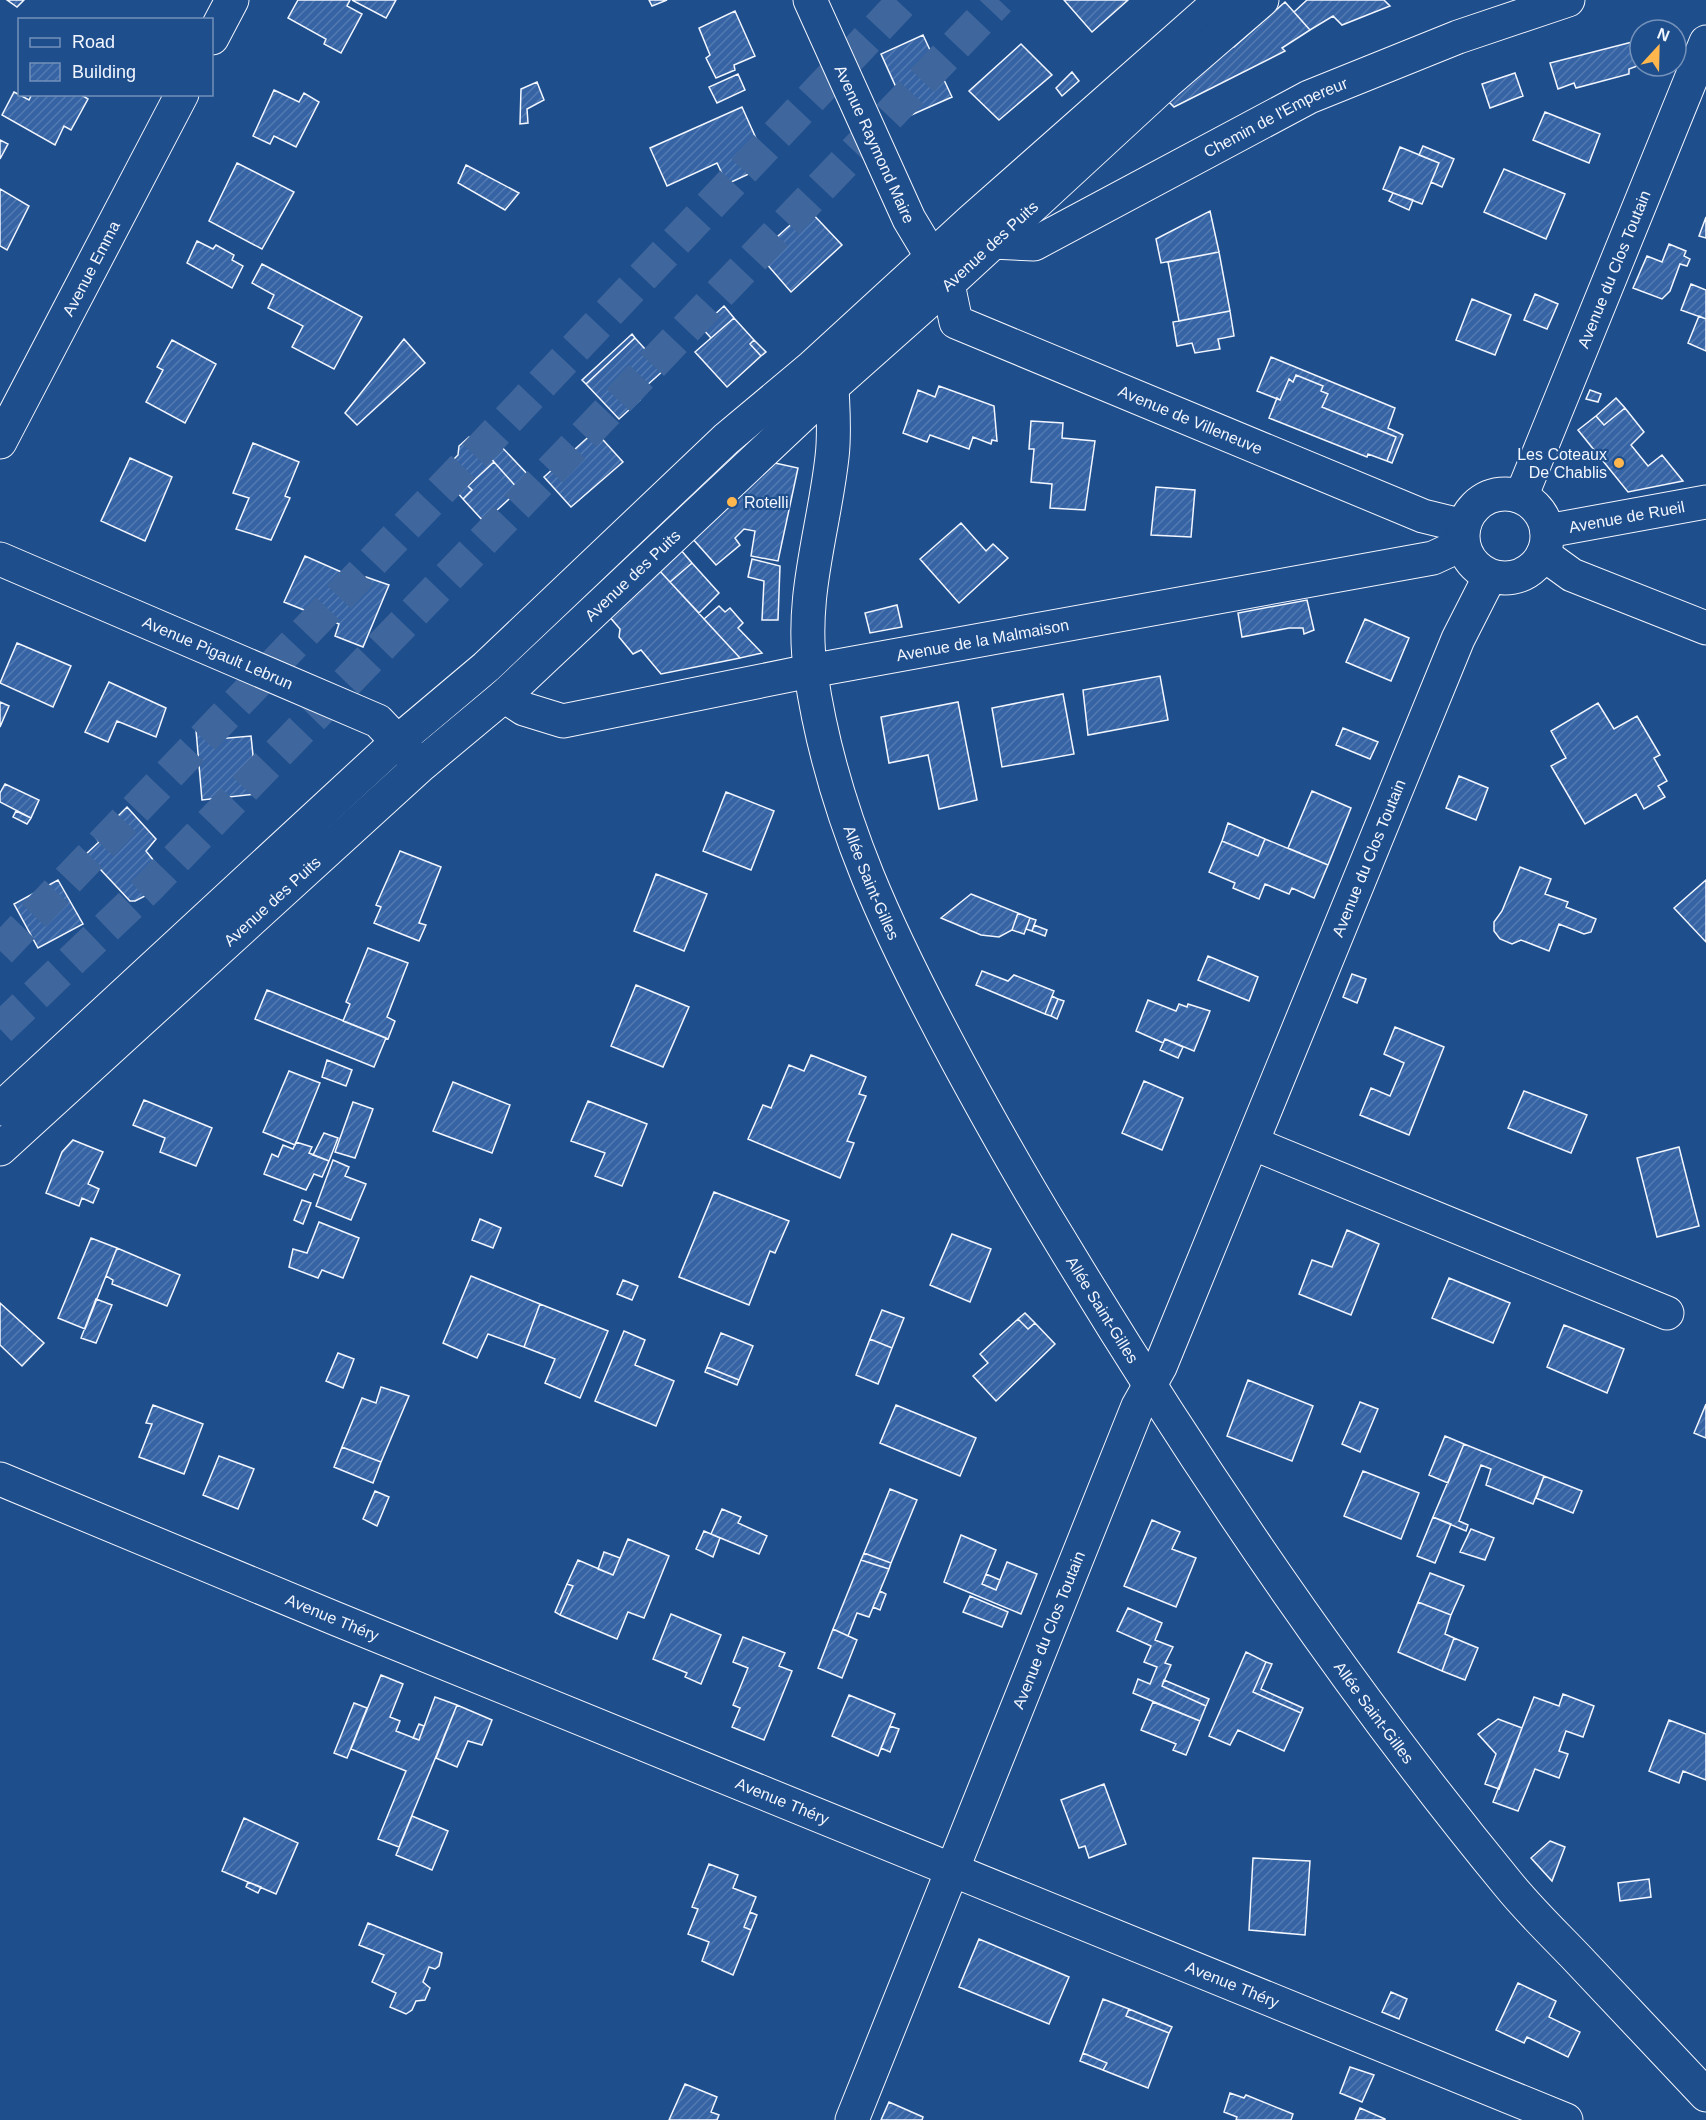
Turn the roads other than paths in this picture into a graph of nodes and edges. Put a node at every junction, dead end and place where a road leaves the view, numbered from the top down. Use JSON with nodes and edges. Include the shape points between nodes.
{"nodes":[{"id":1,"x":232,"y":0,"type":"edge"},
{"id":2,"x":810,"y":0,"type":"edge"},
{"id":3,"x":1221,"y":0,"type":"edge"},
{"id":4,"x":1262,"y":0,"type":"edge"},
{"id":5,"x":1568,"y":0,"type":"edge"},
{"id":6,"x":213,"y":36,"type":"edge"},
{"id":7,"x":1706,"y":42,"type":"edge"},
{"id":8,"x":181,"y":96,"type":"edge"},
{"id":9,"x":992,"y":242,"type":"junction"},
{"id":10,"x":940,"y":271,"type":"junction"},
{"id":11,"x":832,"y":387,"type":"junction"},
{"id":12,"x":0,"y":442,"type":"edge"},
{"id":13,"x":1521,"y":497,"type":"junction"},
{"id":14,"x":1706,"y":502,"type":"edge"},
{"id":15,"x":652,"y":510,"type":"junction"},
{"id":16,"x":677,"y":533,"type":"junction"},
{"id":17,"x":1463,"y":535,"type":"junction"},
{"id":18,"x":1545,"y":542,"type":"junction"},
{"id":19,"x":0,"y":559,"type":"edge"},
{"id":20,"x":1490,"y":576,"type":"junction"},
{"id":21,"x":1706,"y":628,"type":"edge"},
{"id":22,"x":810,"y":671,"type":"junction"},
{"id":23,"x":504,"y":696,"type":"junction"},
{"id":24,"x":397,"y":742,"type":"junction"},
{"id":25,"x":420,"y":766,"type":"junction"},
{"id":26,"x":133,"y":1007,"type":"junction"},
{"id":27,"x":0,"y":1109,"type":"edge"},
{"id":28,"x":1252,"y":1143,"type":"junction"},
{"id":29,"x":0,"y":1149,"type":"edge"},
{"id":30,"x":1667,"y":1313,"type":"dead end"},
{"id":31,"x":1149,"y":1388,"type":"junction"},
{"id":32,"x":0,"y":1479,"type":"edge"},
{"id":33,"x":952,"y":1871,"type":"junction"},
{"id":34,"x":1706,"y":2096,"type":"edge"},
{"id":35,"x":852,"y":2120,"type":"edge"},
{"id":36,"x":1566,"y":2120,"type":"edge"}],
"edges":[{"from":1,"to":6,"type":"street"},
{"from":2,"to":10,"type":"street","name":"Avenue Raymond Maire","via":[[909,219]]},
{"from":3,"to":10,"type":"street","name":"Avenue des Puits"},
{"from":4,"to":9,"type":"street","name":"Avenue des Puits"},
{"from":5,"to":9,"type":"street","name":"Chemin de l'Empereur","via":[[1458,37],[1309,97],[1034,244]]},
{"from":7,"to":13,"type":"street","name":"Avenue du Clos Toutain"},
{"from":8,"to":12,"type":"street","name":"Avenue Emma"},
{"from":9,"to":10,"type":"street","name":"Avenue des Puits"},
{"from":10,"to":11,"type":"street","name":"Avenue des Puits"},
{"from":10,"to":15,"type":"street","name":"Avenue des Puits","via":[[812,367],[726,439]]},
{"from":10,"to":17,"type":"street","name":"Avenue de Villeneuve","via":[[956,322]]},
{"from":11,"to":16,"type":"street","name":"Avenue des Puits"},
{"from":11,"to":22,"type":"street","name":"Allée Saint-Gilles","via":[[832,462],[815,545],[807,622]]},
{"from":13,"to":17,"type":"street","via":[[1498,494],[1484,499],[1471,511]]},
{"from":13,"to":18,"type":"street","via":[[1542,516]]},
{"from":14,"to":18,"type":"street","name":"Avenue de Rueil"},
{"from":15,"to":16,"type":"street"},
{"from":15,"to":24,"type":"street","name":"Avenue des Puits","via":[[486,667]]},
{"from":16,"to":23,"type":"street","name":"Avenue des Puits"},
{"from":17,"to":20,"type":"street","via":[[1474,565]]},
{"from":17,"to":22,"type":"street","name":"Avenue de la Malmaison","via":[[1433,558]]},
{"from":18,"to":20,"type":"street","via":[[1533,567],[1521,575]]},
{"from":18,"to":21,"type":"street","via":[[1572,575]]},
{"from":19,"to":24,"type":"street","name":"Avenue Pigault Lebrun","via":[[378,721]]},
{"from":20,"to":28,"type":"street","name":"Avenue du Clos Toutain","via":[[1458,639]]},
{"from":22,"to":23,"type":"street","name":"Avenue de la Malmaison","via":[[563,721],[524,709]]},
{"from":22,"to":31,"type":"street","name":"Allée Saint-Gilles","via":[[824,744],[867,882],[929,1008],[1016,1168]]},
{"from":23,"to":25,"type":"street","name":"Avenue des Puits"},
{"from":24,"to":25,"type":"street","name":"Avenue Pigault Lebrun"},
{"from":24,"to":26,"type":"street","name":"Avenue des Puits"},
{"from":25,"to":26,"type":"street","name":"Avenue des Puits"},
{"from":26,"to":27,"type":"street","name":"Avenue des Puits"},
{"from":26,"to":29,"type":"street","name":"Avenue des Puits"},
{"from":28,"to":30,"type":"street"},
{"from":28,"to":31,"type":"street","name":"Avenue du Clos Toutain"},
{"from":31,"to":33,"type":"street","name":"Avenue du Clos Toutain"},
{"from":31,"to":34,"type":"street","name":"Allée Saint-Gilles","via":[[1318,1637],[1504,1879]]},
{"from":32,"to":33,"type":"street","name":"Avenue Théry"},
{"from":33,"to":35,"type":"street","name":"Avenue du Clos Toutain"},
{"from":33,"to":36,"type":"street","name":"Avenue Théry"}]}
